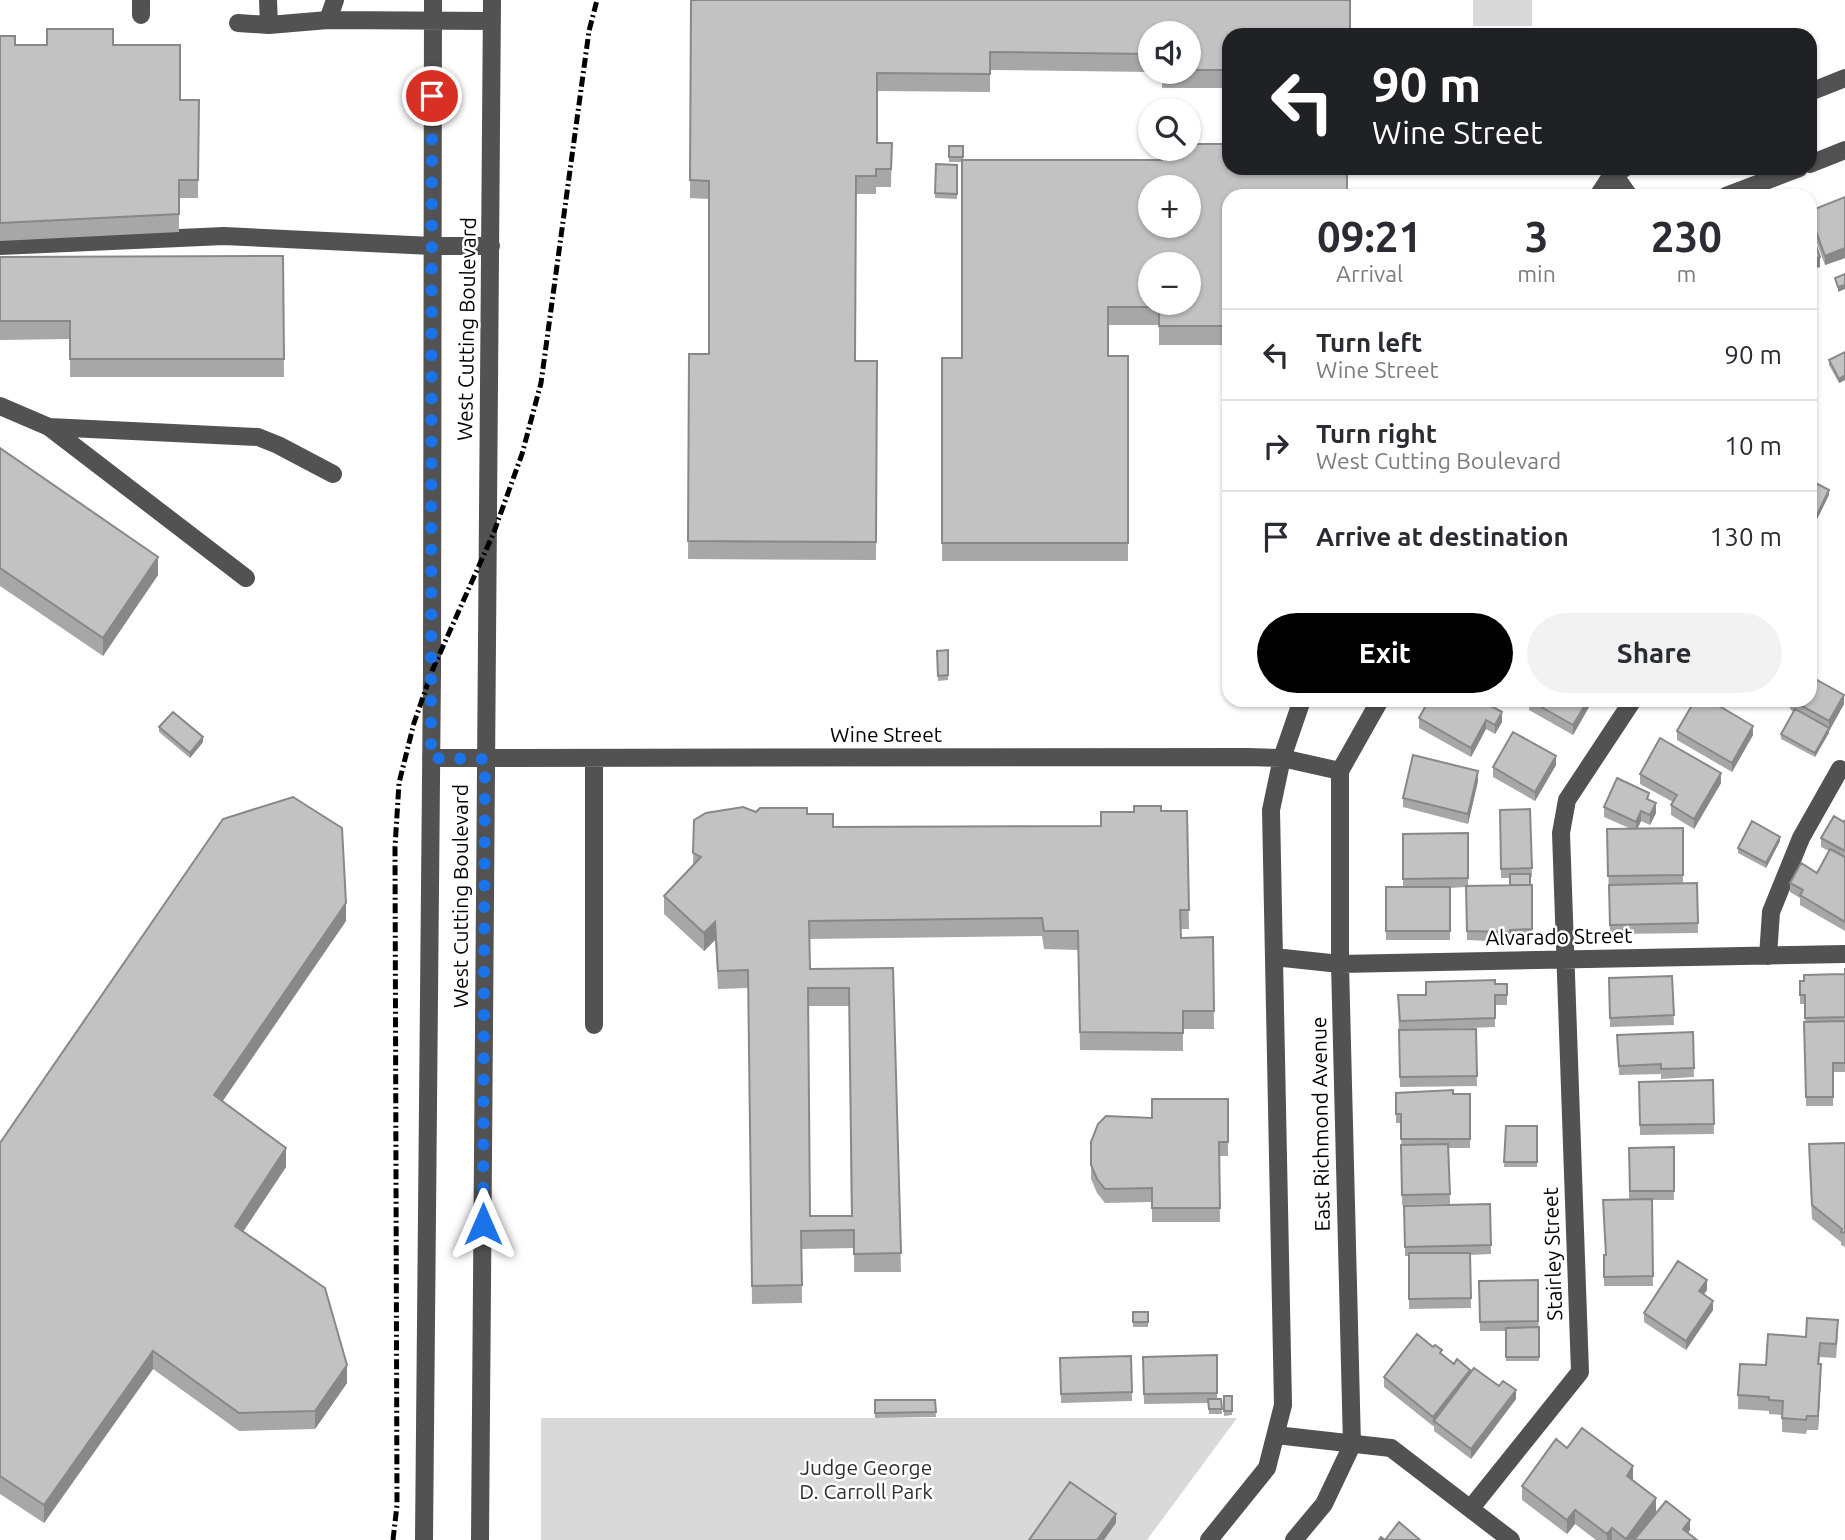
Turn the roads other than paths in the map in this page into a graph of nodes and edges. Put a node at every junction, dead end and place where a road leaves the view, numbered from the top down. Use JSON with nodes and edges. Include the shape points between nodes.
{"nodes":[{"id":1,"x":268,"y":0,"type":"edge"},
{"id":2,"x":335,"y":0,"type":"edge"},
{"id":3,"x":433,"y":0,"type":"edge"},
{"id":4,"x":492,"y":0,"type":"edge"},
{"id":5,"x":328,"y":20,"type":"junction"},
{"id":6,"x":433,"y":21,"type":"junction"},
{"id":7,"x":492,"y":21,"type":"junction"},
{"id":8,"x":237,"y":23,"type":"dead end"},
{"id":9,"x":269,"y":25,"type":"junction"},
{"id":10,"x":1845,"y":78,"type":"edge"},
{"id":11,"x":1817,"y":89,"type":"edge"},
{"id":12,"x":1845,"y":150,"type":"edge"},
{"id":13,"x":1817,"y":161,"type":"edge"},
{"id":14,"x":1616,"y":175,"type":"edge"},
{"id":15,"x":1781,"y":175,"type":"edge"},
{"id":16,"x":1604,"y":189,"type":"edge"},
{"id":17,"x":1745,"y":189,"type":"edge"},
{"id":18,"x":0,"y":246,"type":"edge"},
{"id":19,"x":432,"y":246,"type":"junction"},
{"id":20,"x":491,"y":246,"type":"junction"},
{"id":21,"x":0,"y":406,"type":"edge"},
{"id":22,"x":49,"y":427,"type":"junction"},
{"id":23,"x":333,"y":474,"type":"dead end"},
{"id":24,"x":246,"y":578,"type":"dead end"},
{"id":25,"x":1300,"y":707,"type":"edge"},
{"id":26,"x":1376,"y":707,"type":"edge"},
{"id":27,"x":1628,"y":707,"type":"edge"},
{"id":28,"x":431,"y":758,"type":"junction"},
{"id":29,"x":593,"y":758,"type":"junction"},
{"id":30,"x":1282,"y":758,"type":"junction"},
{"id":31,"x":485,"y":759,"type":"junction"},
{"id":32,"x":1840,"y":769,"type":"dead end"},
{"id":33,"x":1340,"y":771,"type":"junction"},
{"id":34,"x":1845,"y":954,"type":"edge"},
{"id":35,"x":1768,"y":956,"type":"junction"},
{"id":36,"x":1274,"y":957,"type":"junction"},
{"id":37,"x":1566,"y":960,"type":"junction"},
{"id":38,"x":1340,"y":964,"type":"junction"},
{"id":39,"x":593,"y":1025,"type":"dead end"},
{"id":40,"x":1276,"y":1436,"type":"junction"},
{"id":41,"x":1352,"y":1445,"type":"junction"},
{"id":42,"x":1471,"y":1508,"type":"junction"},
{"id":43,"x":424,"y":1540,"type":"edge"},
{"id":44,"x":480,"y":1540,"type":"edge"},
{"id":45,"x":1209,"y":1540,"type":"edge"},
{"id":46,"x":1294,"y":1540,"type":"edge"},
{"id":47,"x":1511,"y":1540,"type":"edge"}],
"edges":[{"from":1,"to":9,"type":"street"},
{"from":2,"to":5,"type":"street"},
{"from":3,"to":6,"type":"street","name":"West Cutting Boulevard"},
{"from":4,"to":7,"type":"street","name":"West Cutting Boulevard"},
{"from":5,"to":6,"type":"street"},
{"from":5,"to":9,"type":"street"},
{"from":6,"to":7,"type":"street"},
{"from":6,"to":19,"type":"street","name":"West Cutting Boulevard"},
{"from":7,"to":20,"type":"street","name":"West Cutting Boulevard"},
{"from":8,"to":9,"type":"street"},
{"from":10,"to":11,"type":"street"},
{"from":12,"to":13,"type":"street"},
{"from":14,"to":16,"type":"street"},
{"from":15,"to":17,"type":"street"},
{"from":18,"to":19,"type":"street","via":[[224,236]]},
{"from":19,"to":20,"type":"street"},
{"from":19,"to":28,"type":"street","name":"West Cutting Boulevard"},
{"from":20,"to":31,"type":"street","name":"West Cutting Boulevard"},
{"from":21,"to":22,"type":"street"},
{"from":22,"to":23,"type":"street","via":[[258,438]]},
{"from":22,"to":24,"type":"street"},
{"from":25,"to":30,"type":"street","name":"East Richmond Avenue"},
{"from":26,"to":33,"type":"street","name":"East Richmond Avenue"},
{"from":27,"to":37,"type":"street","name":"Stairley Street","via":[[1567,800],[1561,833]]},
{"from":28,"to":31,"type":"street","name":"Wine Street"},
{"from":28,"to":43,"type":"street","name":"West Cutting Boulevard"},
{"from":29,"to":30,"type":"street","name":"Wine Street"},
{"from":29,"to":31,"type":"street","name":"Wine Street"},
{"from":29,"to":39,"type":"street"},
{"from":30,"to":33,"type":"street","name":"Wine Street"},
{"from":30,"to":36,"type":"street","name":"East Richmond Avenue","via":[[1271,810]]},
{"from":31,"to":44,"type":"street","name":"West Cutting Boulevard"},
{"from":32,"to":35,"type":"street","via":[[1801,838],[1771,912]]},
{"from":33,"to":38,"type":"street","name":"East Richmond Avenue"},
{"from":34,"to":35,"type":"street","name":"Alvarado Street"},
{"from":35,"to":37,"type":"street","name":"Alvarado Street"},
{"from":36,"to":38,"type":"street","name":"Alvarado Street"},
{"from":36,"to":40,"type":"street","name":"East Richmond Avenue","via":[[1283,1405]]},
{"from":37,"to":38,"type":"street","name":"Alvarado Street"},
{"from":37,"to":42,"type":"street","name":"Stairley Street","via":[[1580,1372]]},
{"from":38,"to":41,"type":"street","name":"East Richmond Avenue"},
{"from":40,"to":41,"type":"street"},
{"from":40,"to":45,"type":"street","name":"East Richmond Avenue","via":[[1267,1468]]},
{"from":41,"to":42,"type":"street","via":[[1391,1448]]},
{"from":41,"to":46,"type":"street","name":"East Richmond Avenue","via":[[1324,1504]]},
{"from":42,"to":47,"type":"street"}]}
